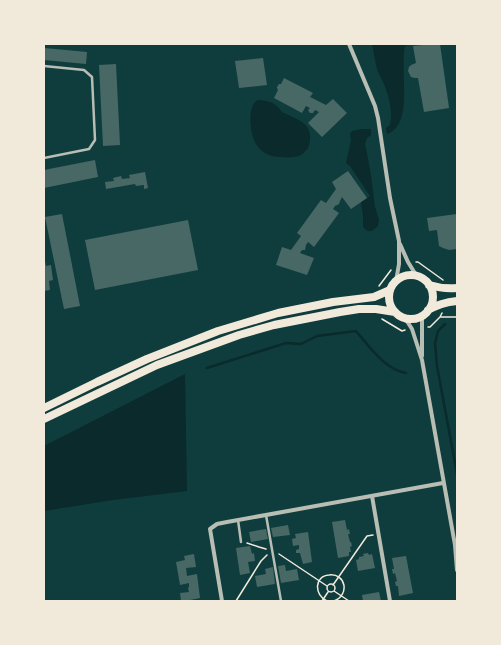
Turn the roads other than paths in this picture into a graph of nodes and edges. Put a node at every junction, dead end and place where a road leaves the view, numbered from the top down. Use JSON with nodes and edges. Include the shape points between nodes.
{"nodes":[{"id":1,"x":349,"y":44,"type":"edge"},
{"id":2,"x":44,"y":66,"type":"edge"},
{"id":3,"x":44,"y":158,"type":"edge"},
{"id":4,"x":399,"y":241,"type":"junction"},
{"id":5,"x":416,"y":275,"type":"junction"},
{"id":6,"x":396,"y":281,"type":"junction"},
{"id":7,"x":429,"y":285,"type":"junction"},
{"id":8,"x":457,"y":288,"type":"edge"},
{"id":9,"x":390,"y":290,"type":"junction"},
{"id":10,"x":457,"y":301,"type":"edge"},
{"id":11,"x":395,"y":312,"type":"junction"},
{"id":12,"x":425,"y":313,"type":"junction"},
{"id":13,"x":404,"y":318,"type":"junction"},
{"id":14,"x":422,"y":360,"type":"junction"},
{"id":15,"x":44,"y":408,"type":"edge"},
{"id":16,"x":44,"y":419,"type":"edge"},
{"id":17,"x":443,"y":483,"type":"junction"},
{"id":18,"x":372,"y":496,"type":"junction"},
{"id":19,"x":266,"y":515,"type":"junction"},
{"id":20,"x":238,"y":520,"type":"junction"},
{"id":21,"x":242,"y":542,"type":"road end"},
{"id":22,"x":457,"y":570,"type":"edge"},
{"id":23,"x":222,"y":601,"type":"edge"},
{"id":24,"x":281,"y":601,"type":"edge"},
{"id":25,"x":390,"y":601,"type":"edge"}],
"edges":[{"from":1,"to":4,"type":"street","via":[[375,106]]},
{"from":2,"to":3,"type":"lane","via":[[84,70],[92,77],[95,140],[88,149]]},
{"from":4,"to":5,"type":"street"},
{"from":4,"to":6,"type":"street"},
{"from":5,"to":6,"type":"main road","via":[[400,277]]},
{"from":5,"to":7,"type":"main road"},
{"from":6,"to":9,"type":"main road"},
{"from":7,"to":8,"type":"main road","via":[[446,289]]},
{"from":7,"to":12,"type":"main road","via":[[432,298]]},
{"from":9,"to":11,"type":"main road","via":[[390,302]]},
{"from":9,"to":15,"type":"main road","via":[[374,297],[278,313],[218,331],[147,359]]},
{"from":10,"to":12,"type":"main road","via":[[438,305]]},
{"from":11,"to":13,"type":"main road"},
{"from":11,"to":16,"type":"main road","via":[[359,309],[274,325],[239,335],[157,365]]},
{"from":12,"to":13,"type":"main road","via":[[417,318]]},
{"from":12,"to":14,"type":"street","via":[[422,328]]},
{"from":13,"to":14,"type":"street","via":[[412,329]]},
{"from":14,"to":17,"type":"street"},
{"from":17,"to":18,"type":"street"},
{"from":17,"to":22,"type":"street"},
{"from":18,"to":19,"type":"street"},
{"from":18,"to":25,"type":"street"},
{"from":19,"to":20,"type":"street"},
{"from":19,"to":24,"type":"lane"},
{"from":20,"to":21,"type":"lane"},
{"from":20,"to":23,"type":"street","via":[[217,524],[210,529]]}]}
